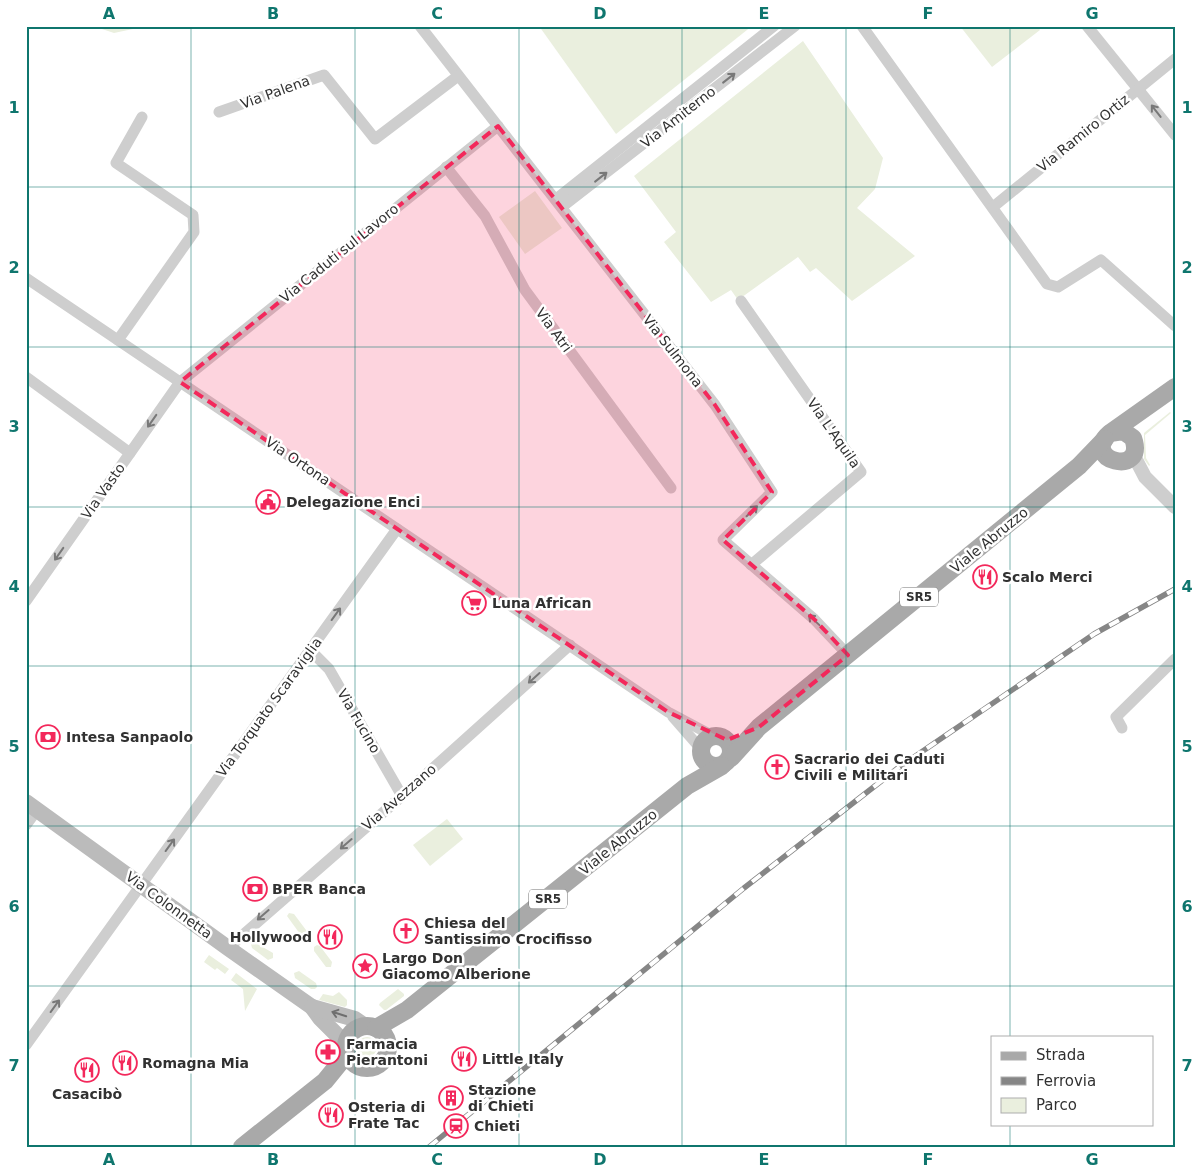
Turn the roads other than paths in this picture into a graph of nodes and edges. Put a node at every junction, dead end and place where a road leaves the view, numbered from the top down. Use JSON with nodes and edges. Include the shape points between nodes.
{"nodes":[{"id":1,"x":420,"y":26,"type":"edge"},
{"id":2,"x":774,"y":26,"type":"edge"},
{"id":3,"x":795,"y":26,"type":"edge"},
{"id":4,"x":862,"y":26,"type":"edge"},
{"id":5,"x":1087,"y":26,"type":"edge"},
{"id":6,"x":1175,"y":59,"type":"edge"},
{"id":7,"x":458,"y":76,"type":"junction"},
{"id":8,"x":1138,"y":88,"type":"junction"},
{"id":9,"x":220,"y":112,"type":"dead end"},
{"id":10,"x":142,"y":117,"type":"dead end"},
{"id":11,"x":498,"y":126,"type":"junction"},
{"id":12,"x":1175,"y":135,"type":"edge"},
{"id":13,"x":446,"y":167,"type":"junction"},
{"id":14,"x":559,"y":203,"type":"junction"},
{"id":15,"x":993,"y":207,"type":"junction"},
{"id":16,"x":26,"y":278,"type":"edge"},
{"id":17,"x":741,"y":301,"type":"dead end"},
{"id":18,"x":1175,"y":326,"type":"edge"},
{"id":19,"x":118,"y":340,"type":"junction"},
{"id":20,"x":26,"y":377,"type":"edge"},
{"id":21,"x":180,"y":382,"type":"junction"},
{"id":22,"x":1175,"y":387,"type":"edge"},
{"id":23,"x":1149,"y":407,"type":"junction"},
{"id":24,"x":1107,"y":436,"type":"junction"},
{"id":25,"x":130,"y":453,"type":"junction"},
{"id":26,"x":1124,"y":453,"type":"junction"},
{"id":27,"x":1079,"y":466,"type":"junction"},
{"id":28,"x":671,"y":488,"type":"dead end"},
{"id":29,"x":1175,"y":507,"type":"edge"},
{"id":30,"x":397,"y":528,"type":"junction"},
{"id":31,"x":751,"y":565,"type":"junction"},
{"id":32,"x":26,"y":601,"type":"edge"},
{"id":33,"x":570,"y":645,"type":"junction"},
{"id":34,"x":310,"y":650,"type":"junction"},
{"id":35,"x":848,"y":655,"type":"junction"},
{"id":36,"x":1175,"y":659,"type":"edge"},
{"id":37,"x":668,"y":712,"type":"junction"},
{"id":38,"x":759,"y":727,"type":"junction"},
{"id":39,"x":1122,"y":728,"type":"dead end"},
{"id":40,"x":720,"y":738,"type":"junction"},
{"id":41,"x":702,"y":754,"type":"junction"},
{"id":42,"x":726,"y":762,"type":"junction"},
{"id":43,"x":687,"y":786,"type":"junction"},
{"id":44,"x":402,"y":796,"type":"junction"},
{"id":45,"x":32,"y":806,"type":"edge"},
{"id":46,"x":26,"y":825,"type":"edge"},
{"id":47,"x":141,"y":885,"type":"junction"},
{"id":48,"x":228,"y":948,"type":"junction"},
{"id":49,"x":312,"y":1007,"type":"junction"},
{"id":50,"x":408,"y":1010,"type":"junction"},
{"id":51,"x":370,"y":1027,"type":"junction"},
{"id":52,"x":28,"y":1040,"type":"edge"},
{"id":53,"x":388,"y":1044,"type":"junction"},
{"id":54,"x":353,"y":1058,"type":"junction"},
{"id":55,"x":242,"y":1147,"type":"edge"}],
"edges":[{"from":1,"to":7,"type":"street","name":"Via Sulmona"},
{"from":2,"to":14,"type":"street","name":"Via Amiterno"},
{"from":14,"to":3,"type":"street","name":"Via Amiterno","one_way":true},
{"from":4,"to":15,"type":"street"},
{"from":5,"to":8,"type":"street"},
{"from":6,"to":8,"type":"street","name":"Via Ramiro Ortiz"},
{"from":7,"to":9,"type":"street","name":"Via Palena","via":[[375,139],[324,74]]},
{"from":7,"to":11,"type":"street","name":"Via Sulmona"},
{"from":12,"to":8,"type":"street","one_way":true},
{"from":8,"to":15,"type":"street","name":"Via Ramiro Ortiz"},
{"from":10,"to":19,"type":"street","via":[[116,163],[194,215],[194,232]]},
{"from":11,"to":13,"type":"street","name":"Via Caduti sul Lavoro"},
{"from":11,"to":14,"type":"street","name":"Via Sulmona"},
{"from":13,"to":21,"type":"street","name":"Via Caduti sul Lavoro"},
{"from":13,"to":28,"type":"street","name":"Via Atri","via":[[485,216],[525,290]]},
{"from":31,"to":14,"type":"street","name":"Via Sulmona","one_way":true,"via":[[723,540],[772,492],[715,405]]},
{"from":15,"to":18,"type":"street","via":[[1046,284],[1058,287],[1101,260]]},
{"from":16,"to":19,"type":"street","name":"Via Ortona"},
{"from":17,"to":31,"type":"street","name":"Via L'Aquila","via":[[862,472]]},
{"from":19,"to":21,"type":"street","name":"Via Ortona"},
{"from":20,"to":25,"type":"street"},
{"from":21,"to":25,"type":"street","name":"Via Vasto","one_way":true},
{"from":21,"to":30,"type":"street","name":"Via Ortona"},
{"from":22,"to":23,"type":"main road","name":"Viale Abruzzo","number":"SR5"},
{"from":23,"to":24,"type":"main road","name":"Viale Abruzzo","number":"SR5"},
{"from":23,"to":26,"type":"main road","name":"Viale Abruzzo","number":"SR5"},
{"from":24,"to":26,"type":"main road","via":[[1103,448]]},
{"from":24,"to":26,"type":"main road","via":[[1123,431]]},
{"from":24,"to":27,"type":"main road","name":"Viale Abruzzo","number":"SR5"},
{"from":25,"to":32,"type":"street","name":"Via Vasto","one_way":true},
{"from":26,"to":27,"type":"main road","name":"Viale Abruzzo","number":"SR5"},
{"from":26,"to":29,"type":"street"},
{"from":27,"to":35,"type":"main road","name":"Viale Abruzzo","number":"SR5"},
{"from":30,"to":33,"type":"street","name":"Via Ortona"},
{"from":34,"to":30,"type":"street","name":"Via Torquato Scaraviglia","one_way":true},
{"from":35,"to":31,"type":"street","name":"Via Sulmona","one_way":true,"via":[[814,619]]},
{"from":33,"to":37,"type":"street","name":"Via Ortona"},
{"from":33,"to":44,"type":"street","name":"Via Avezzano","one_way":true},
{"from":34,"to":44,"type":"street","name":"Via Fucino","via":[[330,669]]},
{"from":47,"to":34,"type":"street","name":"Via Torquato Scaraviglia","one_way":true},
{"from":35,"to":38,"type":"main road","name":"Viale Abruzzo","number":"SR5"},
{"from":36,"to":39,"type":"street","via":[[1116,717]]},
{"from":37,"to":40,"type":"street","name":"Via Ortona"},
{"from":37,"to":41,"type":"street","name":"Via Ortona"},
{"from":38,"to":40,"type":"main road","name":"Viale Abruzzo","number":"SR5"},
{"from":38,"to":42,"type":"main road","name":"Viale Abruzzo","number":"SR5"},
{"from":40,"to":41,"type":"main road","number":"SR5","via":[[705,740]]},
{"from":40,"to":42,"type":"main road","via":[[732,749]]},
{"from":41,"to":42,"type":"main road","via":[[710,765]]},
{"from":41,"to":43,"type":"main road","name":"Viale Abruzzo","number":"SR5"},
{"from":42,"to":43,"type":"main road","name":"Viale Abruzzo","number":"SR5"},
{"from":43,"to":50,"type":"main road","name":"Viale Abruzzo","number":"SR5"},
{"from":44,"to":48,"type":"street","name":"Via Avezzano","one_way":true},
{"from":45,"to":46,"type":"street"},
{"from":45,"to":47,"type":"main road","name":"Via Colonnetta"},
{"from":47,"to":48,"type":"main road","name":"Via Colonnetta"},
{"from":52,"to":47,"type":"street","name":"Via Torquato Scaraviglia","one_way":true},
{"from":48,"to":49,"type":"main road","name":"Via Colonnetta"},
{"from":51,"to":49,"type":"main road","one_way":true},
{"from":49,"to":54,"type":"main road"},
{"from":50,"to":51,"type":"main road","number":"SR5"},
{"from":50,"to":53,"type":"main road","number":"SR5"},
{"from":51,"to":53,"type":"main road","via":[[384,1034]]},
{"from":51,"to":54,"type":"main road","number":"SR5","via":[[355,1030],[348,1039]]},
{"from":53,"to":54,"type":"main road","number":"SR5","via":[[387,1055],[381,1064],[372,1068]]},
{"from":54,"to":55,"type":"main road","number":"SR5"}]}
